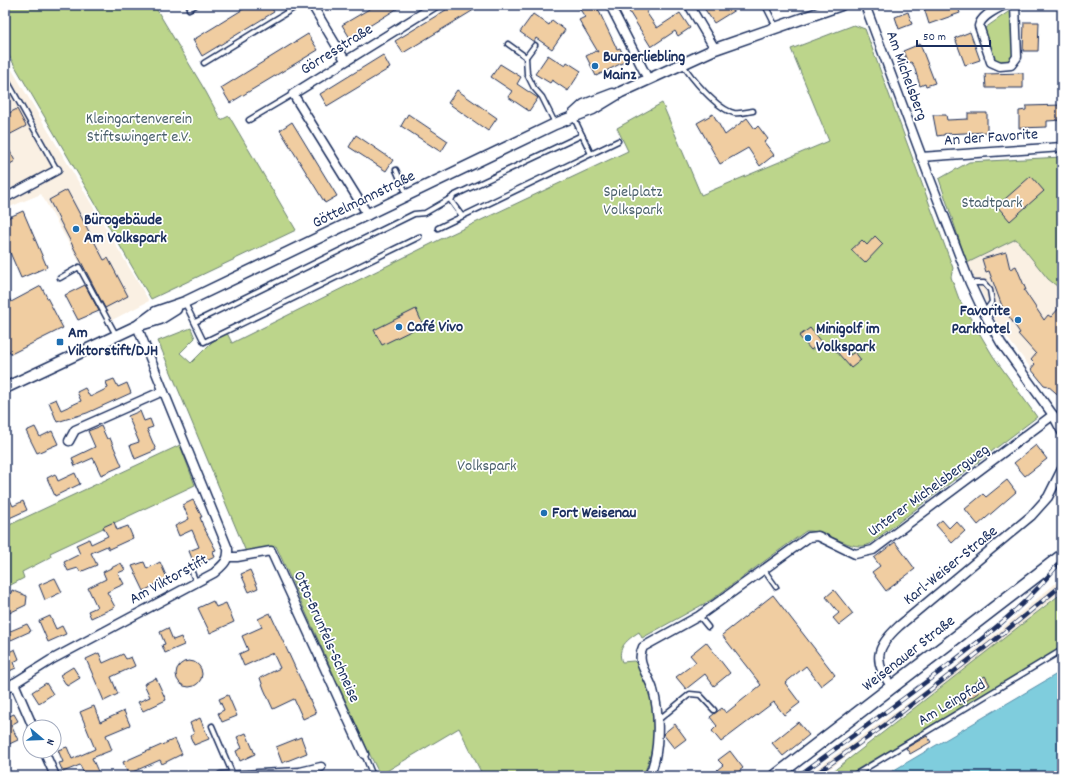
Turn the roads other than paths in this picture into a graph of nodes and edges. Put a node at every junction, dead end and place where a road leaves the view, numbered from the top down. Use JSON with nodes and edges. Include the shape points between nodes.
{"nodes":[{"id":1,"x":196,"y":5,"type":"edge"},
{"id":2,"x":299,"y":5,"type":"edge"},
{"id":3,"x":312,"y":5,"type":"edge"},
{"id":4,"x":436,"y":5,"type":"edge"},
{"id":5,"x":610,"y":5,"type":"edge"},
{"id":6,"x":689,"y":5,"type":"edge"},
{"id":7,"x":765,"y":5,"type":"edge"},
{"id":8,"x":841,"y":5,"type":"edge"},
{"id":9,"x":865,"y":5,"type":"edge"},
{"id":10,"x":1004,"y":5,"type":"edge"},
{"id":11,"x":1015,"y":5,"type":"edge"},
{"id":12,"x":189,"y":9,"type":"dead end"},
{"id":13,"x":776,"y":27,"type":"junction"},
{"id":14,"x":508,"y":44,"type":"dead end"},
{"id":15,"x":535,"y":45,"type":"dead end"},
{"id":16,"x":715,"y":49,"type":"junction"},
{"id":17,"x":526,"y":57,"type":"junction"},
{"id":18,"x":345,"y":60,"type":"junction"},
{"id":19,"x":204,"y":63,"type":"dead end"},
{"id":20,"x":682,"y":63,"type":"junction"},
{"id":21,"x":5,"y":77,"type":"edge"},
{"id":22,"x":648,"y":79,"type":"junction"},
{"id":23,"x":292,"y":94,"type":"junction"},
{"id":24,"x":753,"y":111,"type":"dead end"},
{"id":25,"x":573,"y":116,"type":"junction"},
{"id":26,"x":249,"y":120,"type":"dead end"},
{"id":27,"x":555,"y":124,"type":"junction"},
{"id":28,"x":582,"y":135,"type":"junction"},
{"id":29,"x":618,"y":141,"type":"dead end"},
{"id":30,"x":1062,"y":147,"type":"edge"},
{"id":31,"x":591,"y":154,"type":"junction"},
{"id":32,"x":922,"y":157,"type":"junction"},
{"id":33,"x":57,"y":170,"type":"joint"},
{"id":34,"x":396,"y":170,"type":"dead end"},
{"id":35,"x":408,"y":195,"type":"junction"},
{"id":36,"x":5,"y":198,"type":"edge"},
{"id":37,"x":451,"y":198,"type":"junction"},
{"id":38,"x":368,"y":215,"type":"junction"},
{"id":39,"x":462,"y":216,"type":"junction"},
{"id":40,"x":438,"y":228,"type":"dead end"},
{"id":41,"x":419,"y":236,"type":"dead end"},
{"id":42,"x":60,"y":278,"type":"dead end"},
{"id":43,"x":970,"y":283,"type":"junction"},
{"id":44,"x":185,"y":302,"type":"junction"},
{"id":45,"x":984,"y":313,"type":"junction"},
{"id":46,"x":195,"y":322,"type":"junction"},
{"id":47,"x":136,"y":326,"type":"junction"},
{"id":48,"x":117,"y":335,"type":"junction"},
{"id":49,"x":6,"y":385,"type":"edge"},
{"id":50,"x":163,"y":391,"type":"junction"},
{"id":51,"x":1053,"y":415,"type":"junction"},
{"id":52,"x":1062,"y":432,"type":"edge"},
{"id":53,"x":69,"y":441,"type":"dead end"},
{"id":54,"x":1062,"y":469,"type":"edge"},
{"id":55,"x":1062,"y":556,"type":"edge"},
{"id":56,"x":228,"y":557,"type":"junction"},
{"id":57,"x":191,"y":570,"type":"dead end"},
{"id":58,"x":764,"y":570,"type":"junction"},
{"id":59,"x":196,"y":582,"type":"junction"},
{"id":60,"x":776,"y":587,"type":"dead end"},
{"id":61,"x":699,"y":616,"type":"junction"},
{"id":62,"x":708,"y":627,"type":"dead end"},
{"id":63,"x":1062,"y":650,"type":"edge"},
{"id":64,"x":14,"y":683,"type":"junction"},
{"id":65,"x":892,"y":688,"type":"junction"},
{"id":66,"x":5,"y":689,"type":"edge"},
{"id":67,"x":714,"y":710,"type":"dead end"},
{"id":68,"x":30,"y":719,"type":"edge"},
{"id":69,"x":657,"y":721,"type":"junction"},
{"id":70,"x":212,"y":726,"type":"dead end"},
{"id":71,"x":364,"y":754,"type":"joint"},
{"id":72,"x":48,"y":759,"type":"edge"},
{"id":73,"x":321,"y":767,"type":"dead end"},
{"id":74,"x":237,"y":775,"type":"edge"},
{"id":75,"x":55,"y":776,"type":"edge"},
{"id":76,"x":221,"y":776,"type":"edge"},
{"id":77,"x":373,"y":776,"type":"edge"},
{"id":78,"x":649,"y":776,"type":"edge"},
{"id":79,"x":776,"y":776,"type":"edge"},
{"id":80,"x":853,"y":776,"type":"edge"}],
"edges":[{"from":1,"to":12,"type":"lane"},
{"from":2,"to":19,"type":"lane"},
{"from":3,"to":18,"type":"street"},
{"from":4,"to":18,"type":"street","name":"Görresstraße"},
{"from":5,"to":22,"type":"street"},
{"from":6,"to":16,"type":"street"},
{"from":7,"to":13,"type":"lane"},
{"from":8,"to":13,"type":"street","name":"Göttelmannstraße"},
{"from":9,"to":32,"type":"street","name":"Am Michelsberg"},
{"from":10,"to":11,"type":"street","via":[[984,18],[979,26],[991,62],[1000,66],[1011,65],[1017,57]]},
{"from":13,"to":16,"type":"street","name":"Göttelmannstraße"},
{"from":14,"to":17,"type":"lane"},
{"from":15,"to":17,"type":"lane"},
{"from":16,"to":20,"type":"street","name":"Göttelmannstraße"},
{"from":17,"to":27,"type":"lane","via":[[527,74]]},
{"from":18,"to":23,"type":"street","name":"Görresstraße"},
{"from":20,"to":22,"type":"street","name":"Göttelmannstraße"},
{"from":20,"to":24,"type":"lane","via":[[694,80],[727,110],[739,114]]},
{"from":21,"to":33,"type":"lane"},
{"from":22,"to":25,"type":"street","name":"Göttelmannstraße","via":[[593,109]]},
{"from":23,"to":26,"type":"lane"},
{"from":23,"to":38,"type":"street"},
{"from":25,"to":27,"type":"street","name":"Göttelmannstraße"},
{"from":25,"to":28,"type":"lane"},
{"from":27,"to":35,"type":"street","name":"Göttelmannstraße"},
{"from":28,"to":31,"type":"lane"},
{"from":28,"to":37,"type":"lane"},
{"from":29,"to":31,"type":"lane"},
{"from":30,"to":32,"type":"street","name":"An der Favorite"},
{"from":31,"to":39,"type":"lane"},
{"from":32,"to":43,"type":"street"},
{"from":33,"to":36,"type":"street"},
{"from":34,"to":35,"type":"lane"},
{"from":35,"to":38,"type":"street","name":"Göttelmannstraße"},
{"from":37,"to":39,"type":"lane"},
{"from":37,"to":46,"type":"lane","via":[[425,213],[414,214]]},
{"from":38,"to":44,"type":"street","name":"Göttelmannstraße"},
{"from":39,"to":40,"type":"lane"},
{"from":41,"to":46,"type":"lane","via":[[204,342]]},
{"from":42,"to":48,"type":"lane","via":[[79,267]]},
{"from":43,"to":45,"type":"street"},
{"from":43,"to":45,"type":"lane","via":[[984,283],[990,290],[992,302]]},
{"from":44,"to":46,"type":"lane"},
{"from":44,"to":47,"type":"street","name":"Göttelmannstraße","via":[[160,319]]},
{"from":45,"to":51,"type":"street","via":[[1001,343]]},
{"from":47,"to":48,"type":"street","name":"Göttelmannstraße"},
{"from":47,"to":50,"type":"street","name":"Am Viktorstift"},
{"from":48,"to":49,"type":"street","name":"Göttelmannstraße"},
{"from":50,"to":53,"type":"street","via":[[75,430]]},
{"from":50,"to":56,"type":"street","name":"Am Viktorstift","via":[[228,548]]},
{"from":51,"to":52,"type":"street"},
{"from":51,"to":58,"type":"street","name":"Unterer Michelsbergweg","via":[[874,550],[855,554],[818,536],[809,537]]},
{"from":54,"to":65,"type":"street","name":"Karl-Weiser-Straße","via":[[1048,497],[1031,516],[883,642],[879,662],[881,671]]},
{"from":55,"to":65,"type":"main road","name":"Weisenauer Straße"},
{"from":56,"to":59,"type":"street","name":"Am Viktorstift","via":[[214,573]]},
{"from":56,"to":71,"type":"street","name":"Otto-Brunfels-Schneise","via":[[271,551]]},
{"from":57,"to":59,"type":"lane"},
{"from":58,"to":60,"type":"lane"},
{"from":58,"to":61,"type":"street","name":"Unterer Michelsbergweg"},
{"from":59,"to":64,"type":"street","name":"Am Viktorstift","via":[[51,660]]},
{"from":61,"to":62,"type":"lane"},
{"from":61,"to":69,"type":"street","name":"Unterer Michelsbergweg","via":[[647,644],[640,653],[640,659],[654,692]]},
{"from":63,"to":80,"type":"lane","name":"Am Leinpfad"},
{"from":64,"to":66,"type":"street","name":"Am Viktorstift"},
{"from":64,"to":68,"type":"street"},
{"from":65,"to":79,"type":"main road","name":"Weisenauer Straße"},
{"from":67,"to":69,"type":"lane","via":[[700,696],[690,694]]},
{"from":69,"to":78,"type":"street","via":[[657,752]]},
{"from":70,"to":74,"type":"lane"},
{"from":71,"to":77,"type":"lane","name":"Otto-Brunfels-Schneise"},
{"from":72,"to":75,"type":"street"},
{"from":73,"to":74,"type":"street","via":[[300,772]]},
{"from":74,"to":76,"type":"street"}]}
